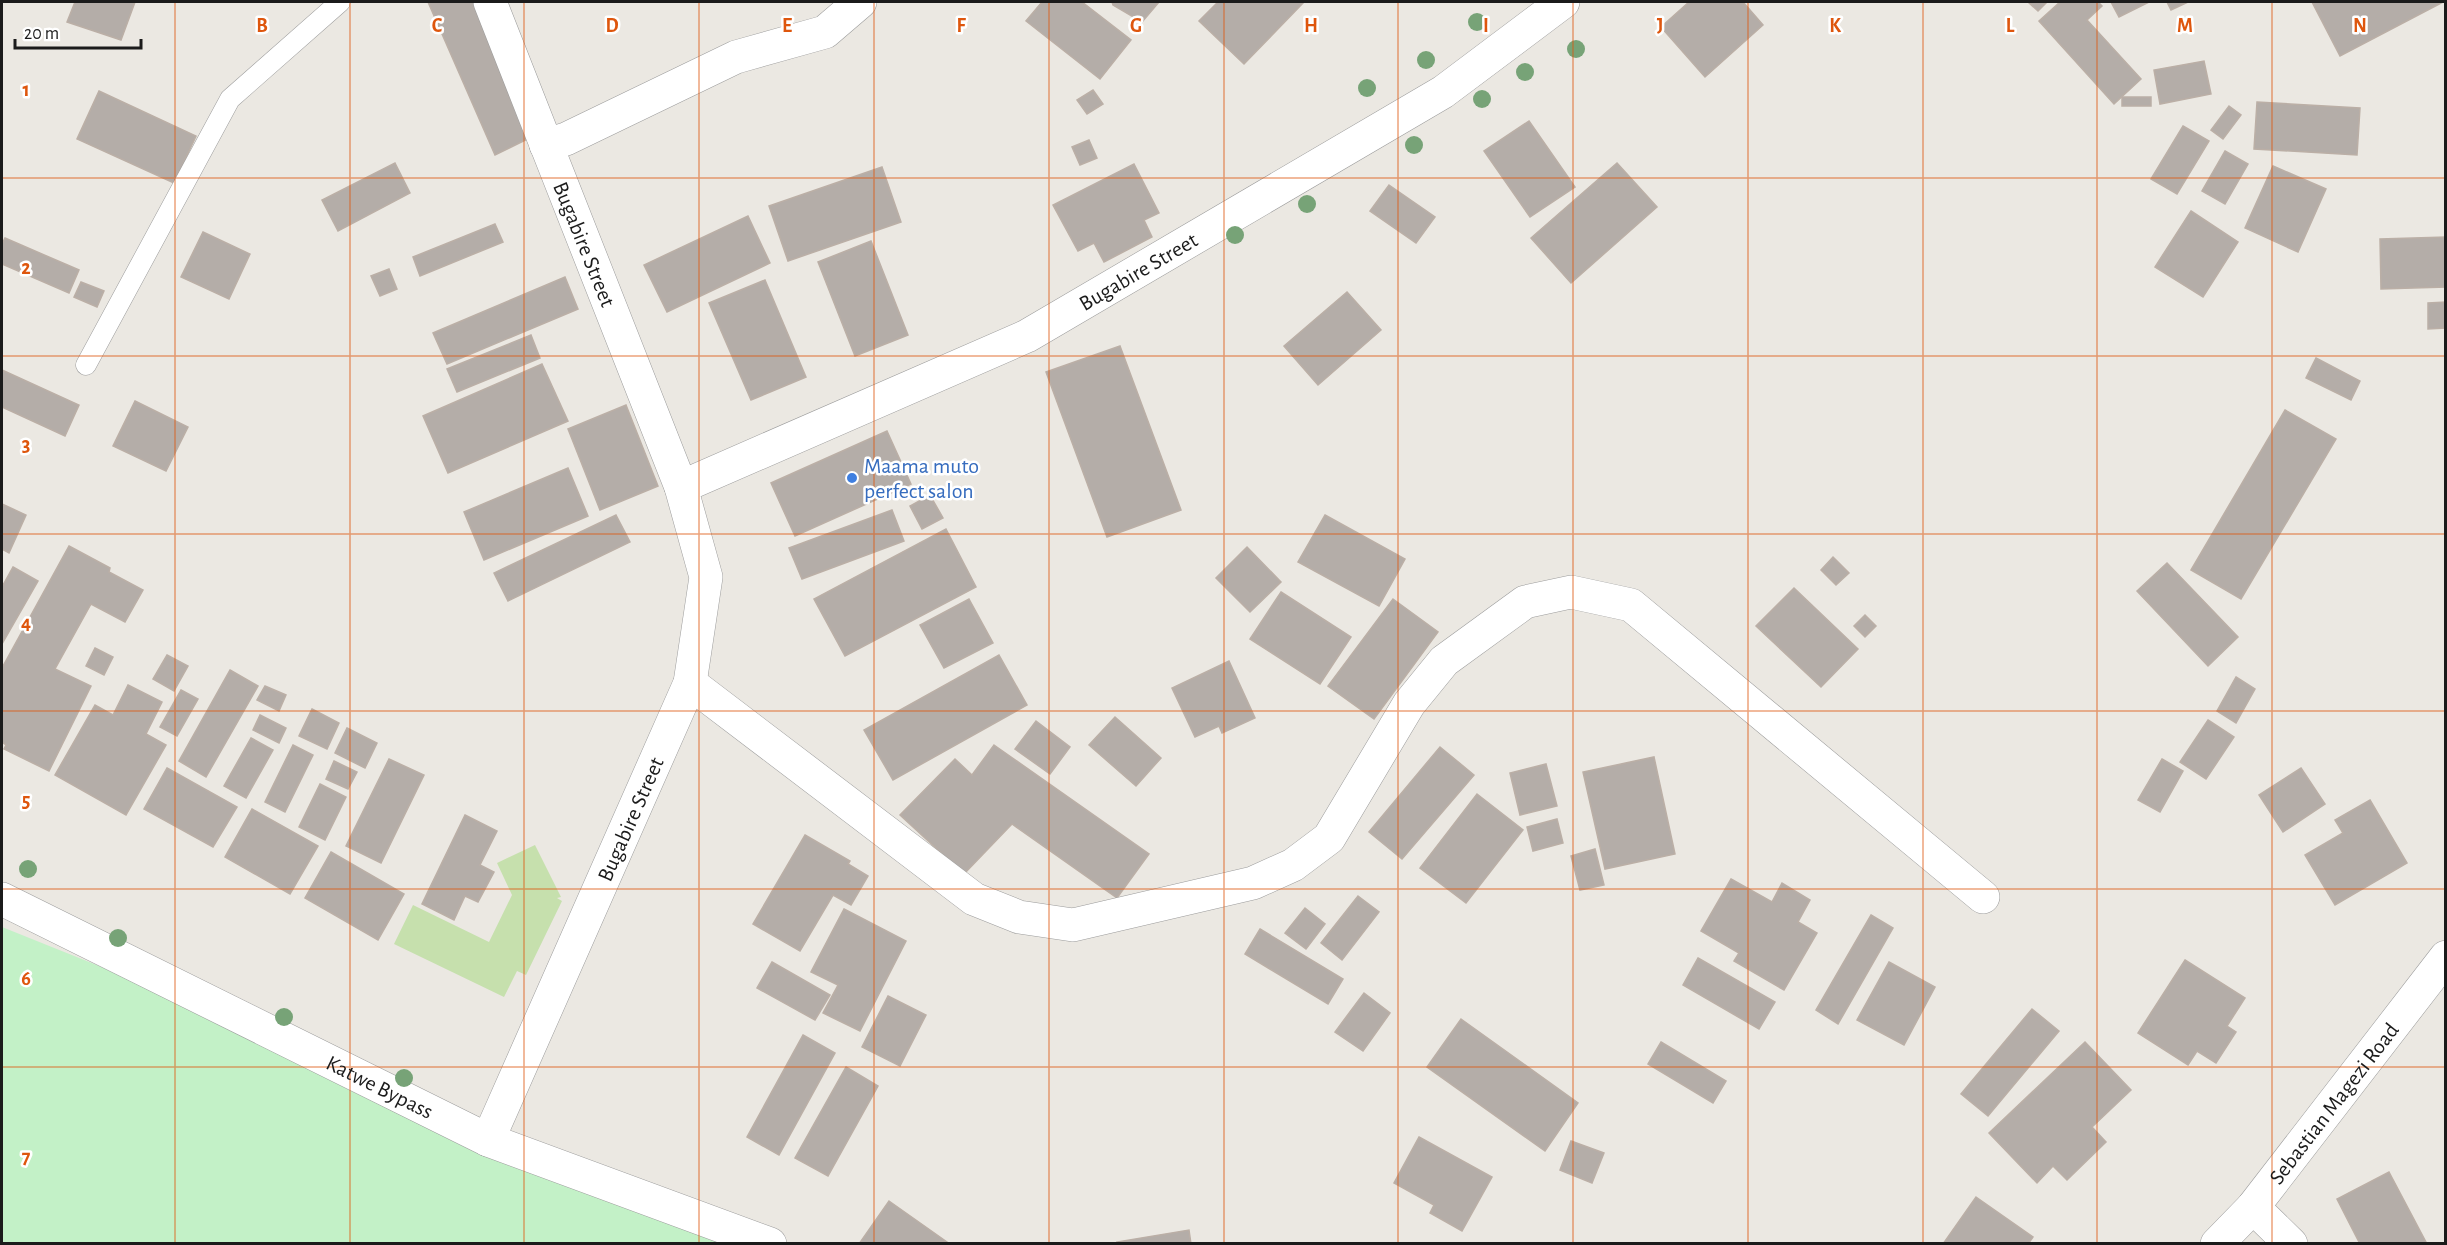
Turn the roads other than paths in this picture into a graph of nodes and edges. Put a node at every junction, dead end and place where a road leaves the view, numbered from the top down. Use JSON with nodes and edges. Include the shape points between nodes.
{"nodes":[{"id":1,"x":340,"y":2,"type":"edge"},
{"id":2,"x":490,"y":2,"type":"edge"},
{"id":3,"x":860,"y":2,"type":"edge"},
{"id":4,"x":1563,"y":2,"type":"edge"},
{"id":5,"x":546,"y":145,"type":"junction"},
{"id":6,"x":86,"y":365,"type":"dead end"},
{"id":7,"x":681,"y":487,"type":"junction"},
{"id":8,"x":690,"y":683,"type":"junction"},
{"id":9,"x":1983,"y":897,"type":"dead end"},
{"id":10,"x":2,"y":899,"type":"edge"},
{"id":11,"x":2445,"y":957,"type":"edge"},
{"id":12,"x":488,"y":1140,"type":"junction"},
{"id":13,"x":2253,"y":1207,"type":"junction"},
{"id":14,"x":770,"y":1244,"type":"edge"},
{"id":15,"x":2217,"y":1244,"type":"edge"},
{"id":16,"x":2290,"y":1244,"type":"edge"}],
"edges":[{"from":1,"to":6,"type":"lane","via":[[230,99]]},
{"from":2,"to":5,"type":"street","name":"Bugabire Street"},
{"from":3,"to":5,"type":"street","via":[[825,32],[736,57]]},
{"from":4,"to":7,"type":"street","name":"Bugabire Street","via":[[1443,92],[1027,336]]},
{"from":5,"to":7,"type":"street","name":"Bugabire Street"},
{"from":7,"to":8,"type":"street","name":"Bugabire Street","via":[[706,577]]},
{"from":8,"to":9,"type":"street","via":[[974,899],[1019,918],[1073,925],[1253,884],[1293,865],[1329,838],[1409,704],[1444,661],[1525,603],[1571,592],[1631,604]]},
{"from":8,"to":12,"type":"street","name":"Bugabire Street"},
{"from":10,"to":12,"type":"street","name":"Katwe Bypass"},
{"from":11,"to":13,"type":"street","name":"Sebastian Magezi Road"},
{"from":12,"to":14,"type":"street","name":"Katwe Bypass"},
{"from":13,"to":15,"type":"street","name":"Sebastian Magezi Road"},
{"from":13,"to":16,"type":"street"}]}
